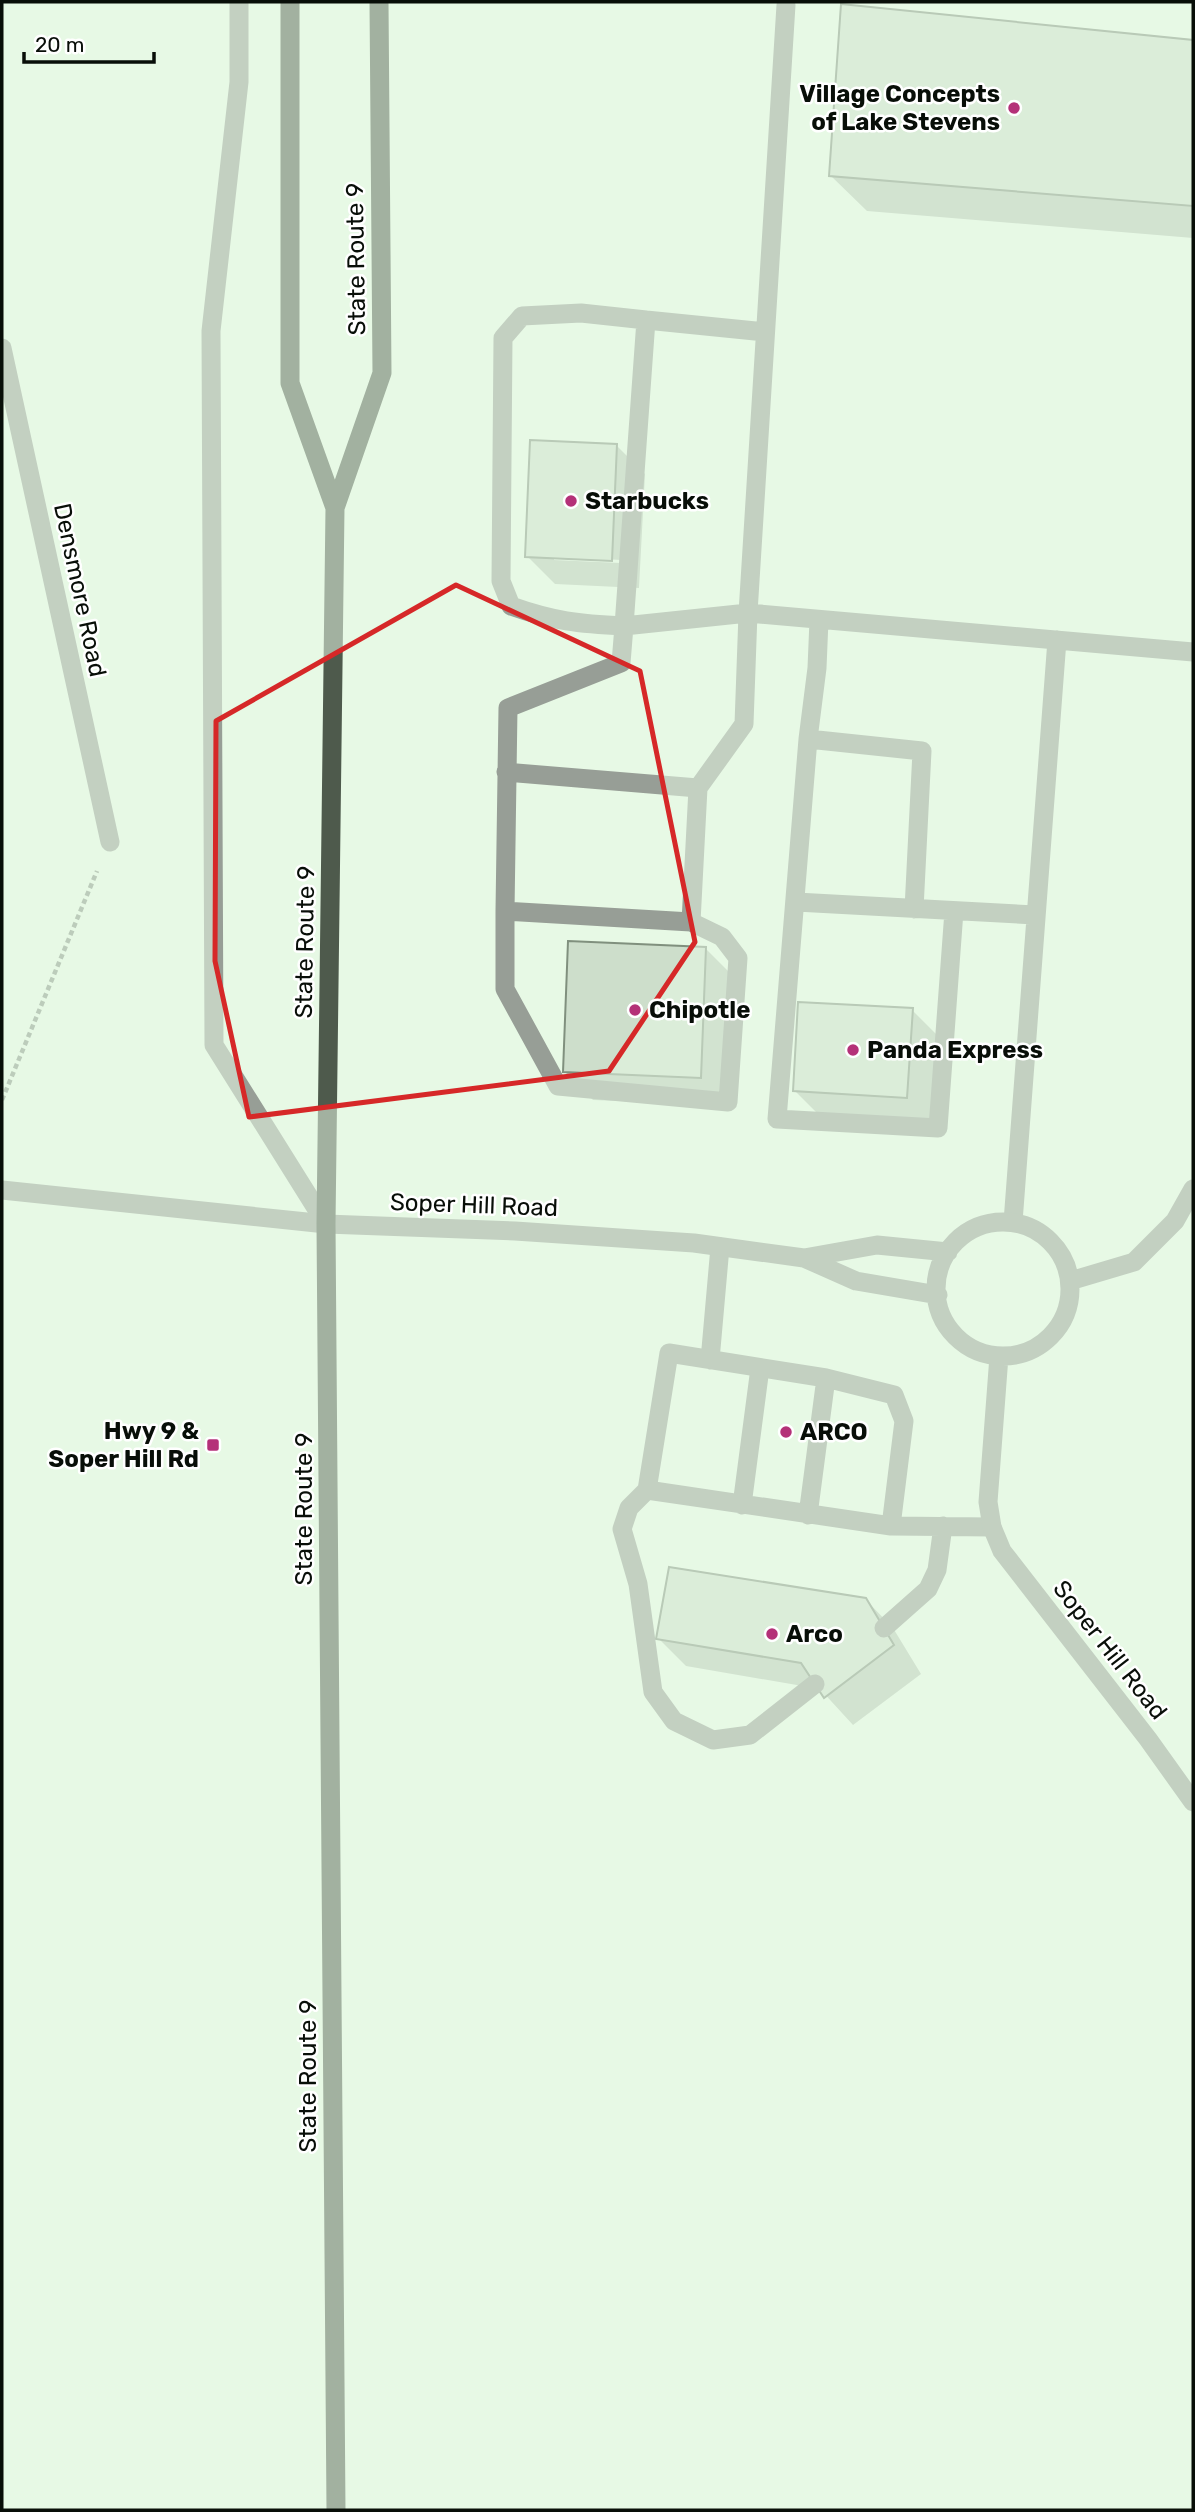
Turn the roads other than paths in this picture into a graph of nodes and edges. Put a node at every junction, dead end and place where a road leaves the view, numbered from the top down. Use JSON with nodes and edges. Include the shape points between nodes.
{"nodes":[{"id":1,"x":239,"y":2,"type":"edge"},
{"id":2,"x":290,"y":2,"type":"edge"},
{"id":3,"x":379,"y":2,"type":"edge"},
{"id":4,"x":786,"y":5,"type":"dead end"},
{"id":5,"x":646,"y":320,"type":"junction"},
{"id":6,"x":765,"y":332,"type":"junction"},
{"id":7,"x":2,"y":348,"type":"edge"},
{"id":8,"x":335,"y":508,"type":"junction"},
{"id":9,"x":748,"y":614,"type":"junction"},
{"id":10,"x":819,"y":620,"type":"junction"},
{"id":11,"x":624,"y":626,"type":"junction"},
{"id":12,"x":1057,"y":640,"type":"junction"},
{"id":13,"x":1193,"y":652,"type":"edge"},
{"id":14,"x":808,"y":739,"type":"junction"},
{"id":15,"x":506,"y":772,"type":"junction"},
{"id":16,"x":698,"y":788,"type":"junction"},
{"id":17,"x":110,"y":842,"type":"road end"},
{"id":18,"x":796,"y":902,"type":"junction"},
{"id":19,"x":914,"y":909,"type":"junction"},
{"id":20,"x":505,"y":911,"type":"junction"},
{"id":21,"x":954,"y":911,"type":"junction"},
{"id":22,"x":1035,"y":915,"type":"junction"},
{"id":23,"x":691,"y":922,"type":"junction"},
{"id":24,"x":1193,"y":1189,"type":"edge"},
{"id":25,"x":2,"y":1190,"type":"edge"},
{"id":26,"x":1013,"y":1222,"type":"junction"},
{"id":27,"x":326,"y":1224,"type":"junction"},
{"id":28,"x":720,"y":1247,"type":"junction"},
{"id":29,"x":948,"y":1252,"type":"junction"},
{"id":30,"x":804,"y":1258,"type":"junction"},
{"id":31,"x":1070,"y":1282,"type":"junction"},
{"id":32,"x":938,"y":1295,"type":"junction"},
{"id":33,"x":999,"y":1356,"type":"junction"},
{"id":34,"x":710,"y":1360,"type":"junction"},
{"id":35,"x":760,"y":1368,"type":"junction"},
{"id":36,"x":826,"y":1378,"type":"junction"},
{"id":37,"x":647,"y":1490,"type":"junction"},
{"id":38,"x":742,"y":1505,"type":"junction"},
{"id":39,"x":808,"y":1515,"type":"junction"},
{"id":40,"x":891,"y":1526,"type":"junction"},
{"id":41,"x":943,"y":1526,"type":"junction"},
{"id":42,"x":992,"y":1527,"type":"junction"},
{"id":43,"x":884,"y":1628,"type":"dead end"},
{"id":44,"x":815,"y":1684,"type":"dead end"},
{"id":45,"x":1193,"y":1802,"type":"edge"},
{"id":46,"x":336,"y":2510,"type":"edge"}],
"edges":[{"from":1,"to":27,"type":"street","via":[[239,82],[211,331],[214,1045]]},
{"from":2,"to":8,"type":"main road","name":"State Route 9","via":[[290,383]]},
{"from":3,"to":8,"type":"main road","name":"State Route 9","via":[[382,373]]},
{"from":4,"to":6,"type":"street"},
{"from":5,"to":6,"type":"street"},
{"from":5,"to":11,"type":"street"},
{"from":5,"to":11,"type":"street","via":[[581,313],[522,316],[503,338],[501,581],[511,606],[574,624]]},
{"from":6,"to":9,"type":"street"},
{"from":7,"to":17,"type":"street","name":"Densmore Road"},
{"from":8,"to":27,"type":"main road","name":"State Route 9"},
{"from":9,"to":10,"type":"street"},
{"from":9,"to":11,"type":"street"},
{"from":9,"to":16,"type":"street","via":[[744,724]]},
{"from":10,"to":12,"type":"street"},
{"from":10,"to":14,"type":"street"},
{"from":11,"to":15,"type":"street","via":[[621,663],[508,708]]},
{"from":12,"to":13,"type":"street"},
{"from":12,"to":22,"type":"street"},
{"from":14,"to":18,"type":"street"},
{"from":14,"to":19,"type":"street","via":[[922,751]]},
{"from":15,"to":16,"type":"street"},
{"from":15,"to":20,"type":"street"},
{"from":16,"to":23,"type":"street"},
{"from":18,"to":19,"type":"street"},
{"from":18,"to":21,"type":"street","via":[[776,1119],[939,1128]]},
{"from":19,"to":21,"type":"street"},
{"from":20,"to":23,"type":"street"},
{"from":20,"to":23,"type":"street","via":[[505,989],[558,1086],[728,1102],[738,958],[722,937]]},
{"from":21,"to":22,"type":"street"},
{"from":22,"to":26,"type":"street"},
{"from":24,"to":31,"type":"street","via":[[1175,1221],[1134,1262]]},
{"from":25,"to":27,"type":"street","name":"Soper Hill Road"},
{"from":26,"to":29,"type":"street","via":[[990,1223],[970,1231]]},
{"from":26,"to":31,"type":"street","via":[[1052,1242]]},
{"from":27,"to":28,"type":"street","name":"Soper Hill Road","via":[[553,1233]]},
{"from":27,"to":46,"type":"main road","name":"State Route 9"},
{"from":28,"to":30,"type":"street","name":"Soper Hill Road"},
{"from":28,"to":34,"type":"street"},
{"from":29,"to":30,"type":"street","via":[[877,1245]]},
{"from":29,"to":32,"type":"street","via":[[941,1264]]},
{"from":30,"to":32,"type":"street","name":"Soper Hill Road","via":[[856,1281]]},
{"from":31,"to":33,"type":"street","via":[[1069,1305],[1059,1326],[1043,1343],[1022,1353]]},
{"from":32,"to":33,"type":"street","via":[[947,1325],[960,1341]]},
{"from":33,"to":42,"type":"street","via":[[988,1502]]},
{"from":34,"to":35,"type":"street"},
{"from":34,"to":37,"type":"street","via":[[669,1353]]},
{"from":35,"to":36,"type":"street"},
{"from":35,"to":38,"type":"street"},
{"from":36,"to":39,"type":"street"},
{"from":36,"to":40,"type":"street","via":[[894,1395],[904,1421]]},
{"from":37,"to":38,"type":"street"},
{"from":37,"to":44,"type":"street","via":[[629,1508],[622,1529],[638,1584],[653,1692],[674,1721],[713,1740],[750,1735]]},
{"from":38,"to":39,"type":"street"},
{"from":39,"to":40,"type":"street"},
{"from":40,"to":41,"type":"street"},
{"from":41,"to":42,"type":"street"},
{"from":41,"to":43,"type":"street","via":[[937,1570],[928,1588]]},
{"from":42,"to":45,"type":"street","name":"Soper Hill Road","via":[[1002,1551]]}]}
